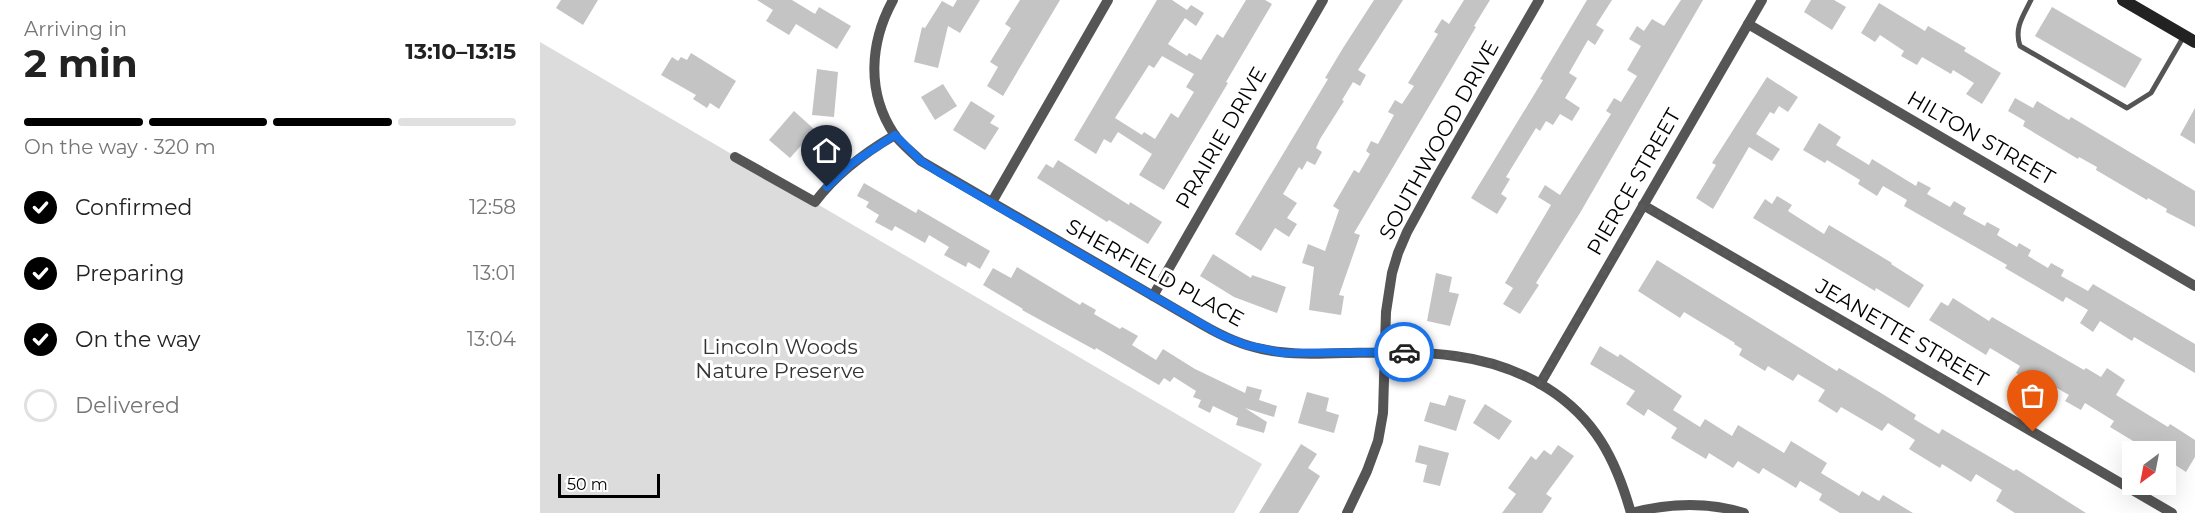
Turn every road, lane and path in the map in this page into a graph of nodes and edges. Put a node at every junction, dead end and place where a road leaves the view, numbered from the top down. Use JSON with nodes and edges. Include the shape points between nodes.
{"nodes":[{"id":1,"x":892,"y":0,"type":"edge"},
{"id":2,"x":1108,"y":0,"type":"edge"},
{"id":3,"x":1323,"y":0,"type":"edge"},
{"id":4,"x":1539,"y":0,"type":"edge"},
{"id":5,"x":1762,"y":0,"type":"edge"},
{"id":6,"x":2031,"y":0,"type":"edge"},
{"id":7,"x":2123,"y":0,"type":"edge"},
{"id":8,"x":1748,"y":24,"type":"junction"},
{"id":9,"x":2189,"y":39,"type":"edge"},
{"id":10,"x":895,"y":135,"type":"junction"},
{"id":11,"x":735,"y":157,"type":"dead end"},
{"id":12,"x":992,"y":202,"type":"junction"},
{"id":13,"x":1643,"y":205,"type":"junction"},
{"id":14,"x":2195,"y":285,"type":"edge"},
{"id":15,"x":1153,"y":296,"type":"junction"},
{"id":16,"x":1385,"y":353,"type":"junction"},
{"id":17,"x":1540,"y":384,"type":"junction"},
{"id":18,"x":1347,"y":513,"type":"edge"},
{"id":19,"x":1631,"y":513,"type":"edge"},
{"id":20,"x":1744,"y":513,"type":"edge"},
{"id":21,"x":2172,"y":513,"type":"edge"}],
"edges":[{"from":1,"to":10,"type":"street","name":"SHERFIELD PLACE","via":[[878,34],[874,71],[883,115]]},
{"from":2,"to":12,"type":"street"},
{"from":3,"to":15,"type":"street","name":"PRAIRIE DRIVE"},
{"from":4,"to":16,"type":"street","name":"SOUTHWOOD DRIVE","via":[[1407,232],[1390,282]]},
{"from":5,"to":8,"type":"street","name":"PIERCE STREET"},
{"from":6,"to":9,"type":"lane","via":[[2016,35],[2020,46],[2127,108],[2151,93]]},
{"from":7,"to":9,"type":"main road"},
{"from":8,"to":13,"type":"street","name":"PIERCE STREET"},
{"from":8,"to":14,"type":"street","name":"HILTON STREET"},
{"from":10,"to":11,"type":"street","via":[[851,164],[815,202]]},
{"from":10,"to":12,"type":"street","name":"SHERFIELD PLACE","via":[[921,161]]},
{"from":12,"to":15,"type":"street","name":"SHERFIELD PLACE"},
{"from":13,"to":17,"type":"street","name":"PIERCE STREET"},
{"from":13,"to":21,"type":"street","name":"JEANETTE STREET"},
{"from":15,"to":16,"type":"street","name":"SHERFIELD PLACE","via":[[1221,335],[1263,350],[1301,354]]},
{"from":16,"to":17,"type":"street","name":"SHERFIELD PLACE","via":[[1475,358]]},
{"from":16,"to":18,"type":"street","name":"SOUTHWOOD DRIVE","via":[[1378,441]]},
{"from":17,"to":19,"type":"street","name":"SHERFIELD PLACE","via":[[1569,404],[1601,441],[1617,469]]},
{"from":19,"to":20,"type":"street","name":"SHERFIELD PLACE","via":[[1681,504]]}]}
